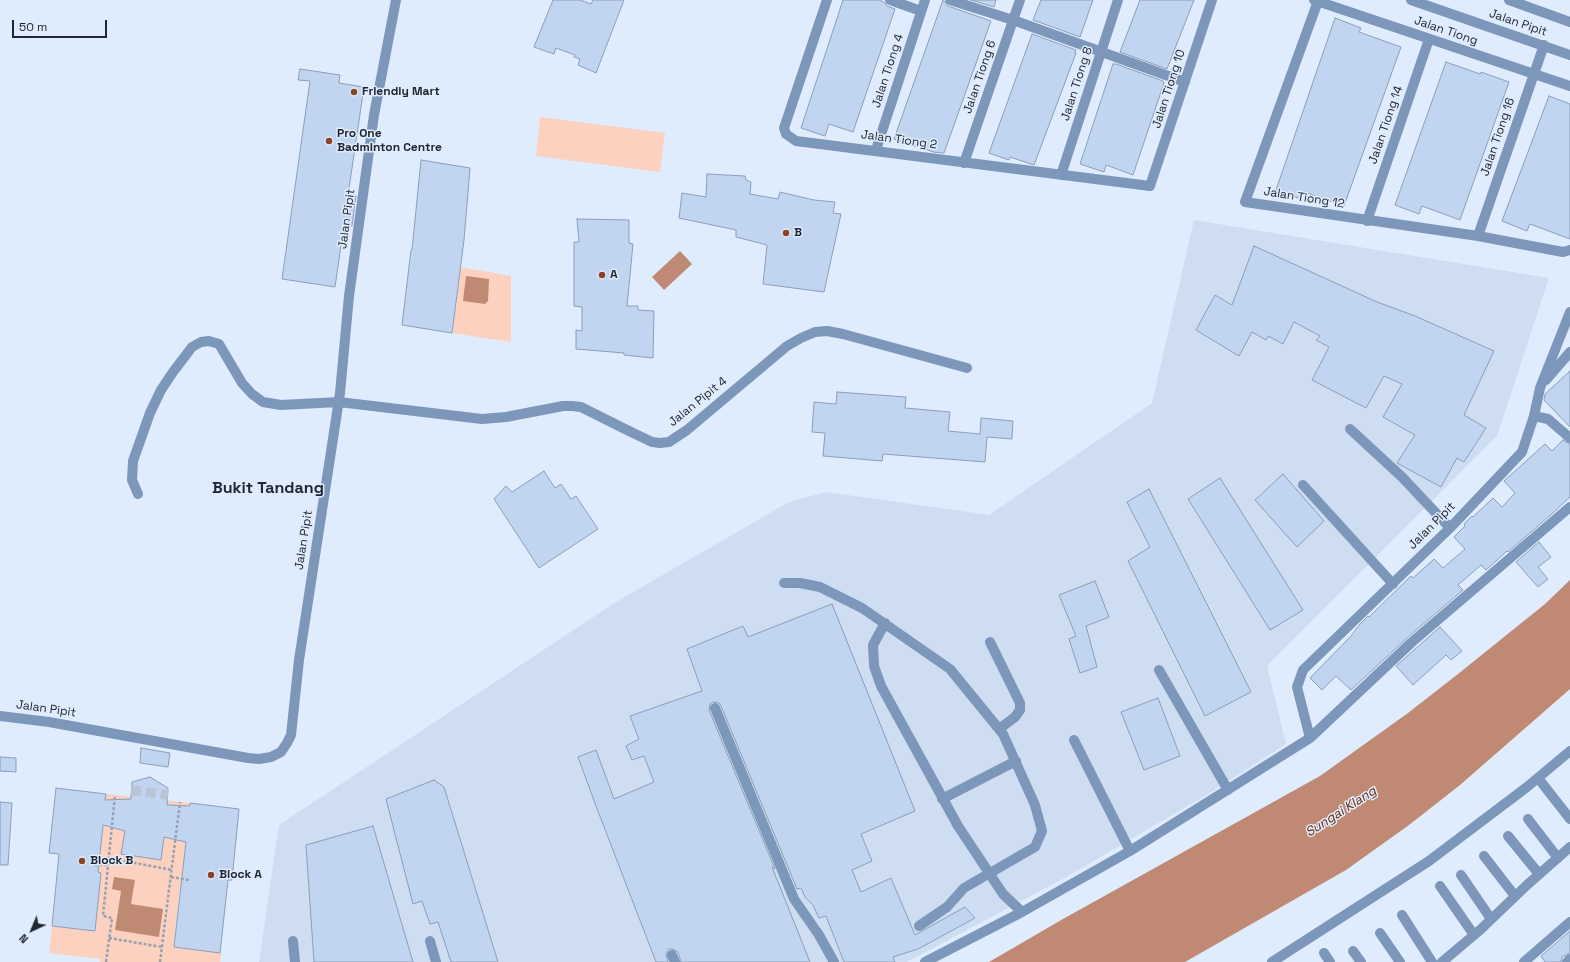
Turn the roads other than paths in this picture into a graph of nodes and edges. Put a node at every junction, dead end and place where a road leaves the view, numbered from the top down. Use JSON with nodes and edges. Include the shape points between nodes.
{"nodes":[{"id":1,"x":396,"y":0,"type":"edge"},
{"id":2,"x":827,"y":0,"type":"edge"},
{"id":3,"x":890,"y":0,"type":"edge"},
{"id":4,"x":925,"y":0,"type":"edge"},
{"id":5,"x":950,"y":0,"type":"edge"},
{"id":6,"x":1020,"y":0,"type":"edge"},
{"id":7,"x":1118,"y":0,"type":"edge"},
{"id":8,"x":1212,"y":0,"type":"edge"},
{"id":9,"x":1411,"y":0,"type":"edge"},
{"id":10,"x":1509,"y":0,"type":"edge"},
{"id":11,"x":1316,"y":1,"type":"edge"},
{"id":12,"x":921,"y":12,"type":"junction"},
{"id":13,"x":1013,"y":20,"type":"junction"},
{"id":14,"x":1570,"y":22,"type":"edge"},
{"id":15,"x":1429,"y":39,"type":"junction"},
{"id":16,"x":1544,"y":45,"type":"junction"},
{"id":17,"x":1101,"y":51,"type":"junction"},
{"id":18,"x":1570,"y":55,"type":"edge"},
{"id":19,"x":1533,"y":75,"type":"junction"},
{"id":20,"x":1185,"y":82,"type":"junction"},
{"id":21,"x":1570,"y":86,"type":"edge"},
{"id":22,"x":876,"y":150,"type":"junction"},
{"id":23,"x":964,"y":163,"type":"junction"},
{"id":24,"x":1061,"y":175,"type":"junction"},
{"id":25,"x":1150,"y":186,"type":"joint"},
{"id":26,"x":1367,"y":220,"type":"junction"},
{"id":27,"x":1478,"y":236,"type":"junction"},
{"id":28,"x":1570,"y":250,"type":"edge"},
{"id":29,"x":1570,"y":312,"type":"edge"},
{"id":30,"x":1570,"y":352,"type":"edge"},
{"id":31,"x":967,"y":368,"type":"dead end"},
{"id":32,"x":1540,"y":388,"type":"junction"},
{"id":33,"x":339,"y":402,"type":"junction"},
{"id":34,"x":1534,"y":416,"type":"junction"},
{"id":35,"x":1350,"y":429,"type":"dead end"},
{"id":36,"x":1570,"y":438,"type":"edge"},
{"id":37,"x":1303,"y":486,"type":"dead end"},
{"id":38,"x":138,"y":494,"type":"dead end"},
{"id":39,"x":1570,"y":507,"type":"edge"},
{"id":40,"x":1450,"y":528,"type":"junction"},
{"id":41,"x":784,"y":583,"type":"dead end"},
{"id":42,"x":1393,"y":584,"type":"junction"},
{"id":43,"x":884,"y":623,"type":"junction"},
{"id":44,"x":990,"y":642,"type":"dead end"},
{"id":45,"x":1159,"y":670,"type":"dead end"},
{"id":46,"x":715,"y":708,"type":"dead end"},
{"id":47,"x":0,"y":716,"type":"edge"},
{"id":48,"x":999,"y":729,"type":"junction"},
{"id":49,"x":1310,"y":738,"type":"junction"},
{"id":50,"x":1074,"y":740,"type":"dead end"},
{"id":51,"x":1570,"y":751,"type":"edge"},
{"id":52,"x":1016,"y":761,"type":"junction"},
{"id":53,"x":1538,"y":778,"type":"junction"},
{"id":54,"x":1228,"y":790,"type":"junction"},
{"id":55,"x":942,"y":799,"type":"junction"},
{"id":56,"x":1528,"y":818,"type":"dead end"},
{"id":57,"x":1570,"y":819,"type":"edge"},
{"id":58,"x":1508,"y":836,"type":"dead end"},
{"id":59,"x":1570,"y":847,"type":"edge"},
{"id":60,"x":1130,"y":851,"type":"junction"},
{"id":61,"x":1484,"y":856,"type":"dead end"},
{"id":62,"x":1558,"y":858,"type":"junction"},
{"id":63,"x":989,"y":874,"type":"junction"},
{"id":64,"x":1539,"y":874,"type":"junction"},
{"id":65,"x":1461,"y":875,"type":"dead end"},
{"id":66,"x":1440,"y":886,"type":"dead end"},
{"id":67,"x":1515,"y":896,"type":"junction"},
{"id":68,"x":1022,"y":912,"type":"junction"},
{"id":69,"x":1402,"y":915,"type":"dead end"},
{"id":70,"x":1491,"y":919,"type":"junction"},
{"id":71,"x":1570,"y":922,"type":"edge"},
{"id":72,"x":919,"y":926,"type":"dead end"},
{"id":73,"x":1380,"y":933,"type":"dead end"},
{"id":74,"x":1474,"y":935,"type":"junction"},
{"id":75,"x":293,"y":941,"type":"dead end"},
{"id":76,"x":430,"y":941,"type":"dead end"},
{"id":77,"x":1354,"y":951,"type":"dead end"},
{"id":78,"x":1324,"y":953,"type":"dead end"},
{"id":79,"x":1570,"y":959,"type":"edge"},
{"id":80,"x":1526,"y":961,"type":"edge"},
{"id":81,"x":295,"y":962,"type":"edge"},
{"id":82,"x":436,"y":962,"type":"edge"},
{"id":83,"x":834,"y":962,"type":"edge"},
{"id":84,"x":924,"y":962,"type":"edge"},
{"id":85,"x":1272,"y":962,"type":"edge"},
{"id":86,"x":1330,"y":962,"type":"edge"},
{"id":87,"x":1361,"y":962,"type":"edge"},
{"id":88,"x":1400,"y":962,"type":"edge"},
{"id":89,"x":1432,"y":962,"type":"edge"},
{"id":90,"x":1442,"y":962,"type":"edge"},
{"id":91,"x":1567,"y":962,"type":"edge"}],
"edges":[{"from":1,"to":33,"type":"street","name":"Jalan Pipit","via":[[374,115],[349,296]]},
{"from":2,"to":22,"type":"street","name":"Jalan Tiong 2","via":[[784,128],[786,134],[796,141]]},
{"from":3,"to":12,"type":"street"},
{"from":4,"to":12,"type":"street","name":"Jalan Tiong 4"},
{"from":5,"to":13,"type":"street"},
{"from":6,"to":13,"type":"street","name":"Jalan Tiong 6"},
{"from":7,"to":17,"type":"street","name":"Jalan Tiong 8"},
{"from":8,"to":20,"type":"street","name":"Jalan Tiong 10"},
{"from":9,"to":16,"type":"street","name":"Jalan Pipit"},
{"from":10,"to":14,"type":"street"},
{"from":11,"to":15,"type":"street","name":"Jalan Tiong"},
{"from":11,"to":26,"type":"street","name":"Jalan Tiong 12","via":[[1245,202]]},
{"from":12,"to":22,"type":"street","name":"Jalan Tiong 4"},
{"from":13,"to":17,"type":"street"},
{"from":13,"to":23,"type":"street","name":"Jalan Tiong 6"},
{"from":15,"to":19,"type":"street","name":"Jalan Tiong"},
{"from":15,"to":26,"type":"street","name":"Jalan Tiong 14"},
{"from":16,"to":18,"type":"street","name":"Jalan Pipit"},
{"from":16,"to":19,"type":"street","name":"Jalan Tiong 16"},
{"from":17,"to":20,"type":"street"},
{"from":17,"to":24,"type":"street","name":"Jalan Tiong 8"},
{"from":19,"to":21,"type":"street","name":"Jalan Tiong"},
{"from":19,"to":27,"type":"street","name":"Jalan Tiong 16"},
{"from":20,"to":25,"type":"street","name":"Jalan Tiong 10"},
{"from":22,"to":23,"type":"street","name":"Jalan Tiong 2"},
{"from":23,"to":24,"type":"street","name":"Jalan Tiong 2"},
{"from":24,"to":25,"type":"street","name":"Jalan Tiong 2"},
{"from":26,"to":27,"type":"street","name":"Jalan Tiong 12"},
{"from":27,"to":28,"type":"street","name":"Jalan Tiong 12","via":[[1562,252]]},
{"from":29,"to":32,"type":"street","name":"Jalan Pipit"},
{"from":30,"to":32,"type":"street"},
{"from":31,"to":33,"type":"street","name":"Jalan Pipit 4","via":[[843,334],[815,332],[787,346],[677,437],[669,442],[660,443],[646,439],[581,407],[563,406],[482,419]]},
{"from":32,"to":34,"type":"street","name":"Jalan Pipit"},
{"from":33,"to":38,"type":"street","name":"Jalan Pipit 4","via":[[282,405],[264,402],[242,383],[220,344],[201,342],[192,347],[173,372],[150,413],[133,461],[132,480]]},
{"from":33,"to":47,"type":"street","name":"Jalan Pipit","via":[[299,660],[291,735],[281,752],[271,757],[248,758],[49,722]]},
{"from":34,"to":36,"type":"street","via":[[1548,419]]},
{"from":34,"to":40,"type":"street","name":"Jalan Pipit","via":[[1522,452]]},
{"from":35,"to":40,"type":"street","via":[[1402,477]]},
{"from":37,"to":42,"type":"street"},
{"from":39,"to":49,"type":"street","via":[[1412,642]]},
{"from":40,"to":42,"type":"street","name":"Jalan Pipit"},
{"from":41,"to":43,"type":"street","via":[[800,582],[820,587],[862,608]]},
{"from":42,"to":49,"type":"street","name":"Jalan Pipit","via":[[1303,670],[1297,687]]},
{"from":43,"to":48,"type":"street","via":[[950,669]]},
{"from":43,"to":55,"type":"street","via":[[874,645],[874,666],[881,686]]},
{"from":44,"to":48,"type":"street","via":[[1020,703],[1016,717]]},
{"from":45,"to":54,"type":"street"},
{"from":46,"to":83,"type":"street","via":[[794,899]]},
{"from":48,"to":52,"type":"street"},
{"from":49,"to":54,"type":"street"},
{"from":50,"to":60,"type":"street"},
{"from":51,"to":53,"type":"street"},
{"from":52,"to":55,"type":"street"},
{"from":52,"to":63,"type":"street","via":[[1042,830],[1035,847]]},
{"from":53,"to":57,"type":"street"},
{"from":53,"to":85,"type":"street","via":[[1429,861]]},
{"from":54,"to":60,"type":"street"},
{"from":55,"to":63,"type":"street"},
{"from":56,"to":62,"type":"street"},
{"from":58,"to":64,"type":"street"},
{"from":59,"to":62,"type":"street"},
{"from":60,"to":68,"type":"street"},
{"from":61,"to":67,"type":"street"},
{"from":62,"to":64,"type":"street"},
{"from":63,"to":68,"type":"street","via":[[1003,894]]},
{"from":63,"to":72,"type":"street","via":[[964,888],[947,908]]},
{"from":64,"to":67,"type":"street"},
{"from":65,"to":70,"type":"street"},
{"from":66,"to":74,"type":"street"},
{"from":67,"to":70,"type":"street"},
{"from":68,"to":84,"type":"street"},
{"from":69,"to":89,"type":"street"},
{"from":70,"to":74,"type":"street"},
{"from":71,"to":80,"type":"street"},
{"from":73,"to":88,"type":"street"},
{"from":74,"to":90,"type":"street"},
{"from":75,"to":81,"type":"street"},
{"from":76,"to":82,"type":"street"},
{"from":77,"to":87,"type":"street"},
{"from":78,"to":86,"type":"street"},
{"from":79,"to":91,"type":"street"}]}
